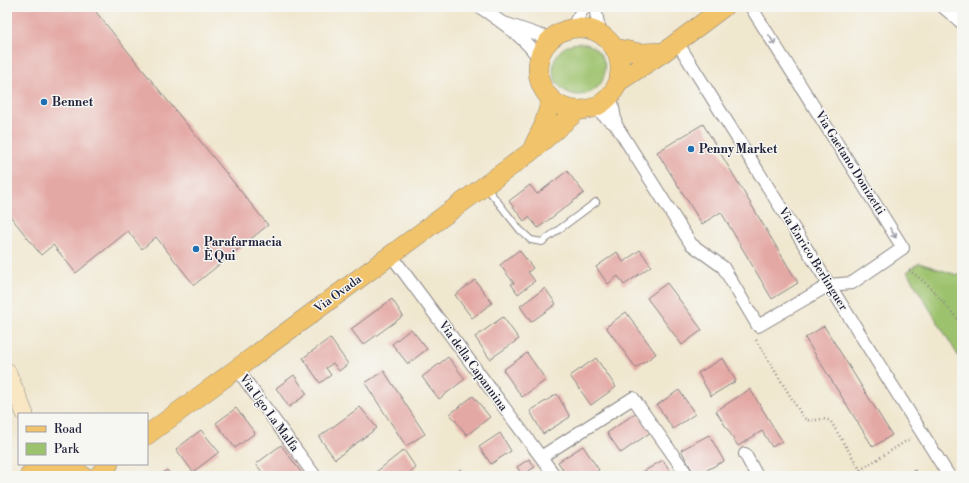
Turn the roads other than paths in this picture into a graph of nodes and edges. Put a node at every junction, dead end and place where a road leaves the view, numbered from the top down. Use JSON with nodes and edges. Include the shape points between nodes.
{"nodes":[{"id":1,"x":480,"y":7,"type":"edge"},
{"id":2,"x":584,"y":7,"type":"edge"},
{"id":3,"x":595,"y":7,"type":"edge"},
{"id":4,"x":724,"y":7,"type":"edge"},
{"id":5,"x":751,"y":7,"type":"edge"},
{"id":6,"x":943,"y":7,"type":"edge"},
{"id":7,"x":501,"y":22,"type":"junction"},
{"id":8,"x":962,"y":23,"type":"edge"},
{"id":9,"x":571,"y":29,"type":"junction"},
{"id":10,"x":553,"y":37,"type":"junction"},
{"id":11,"x":609,"y":42,"type":"junction"},
{"id":12,"x":671,"y":47,"type":"junction"},
{"id":13,"x":539,"y":59,"type":"junction"},
{"id":14,"x":614,"y":89,"type":"junction"},
{"id":15,"x":551,"y":100,"type":"junction"},
{"id":16,"x":586,"y":109,"type":"junction"},
{"id":17,"x":616,"y":125,"type":"junction"},
{"id":18,"x":529,"y":153,"type":"junction"},
{"id":19,"x":485,"y":186,"type":"junction"},
{"id":20,"x":596,"y":202,"type":"dead end"},
{"id":21,"x":391,"y":255,"type":"junction"},
{"id":22,"x":829,"y":285,"type":"junction"},
{"id":23,"x":237,"y":369,"type":"junction"},
{"id":24,"x":7,"y":371,"type":"edge"},
{"id":25,"x":25,"y":413,"type":"edge"},
{"id":26,"x":148,"y":433,"type":"edge"},
{"id":27,"x":745,"y":454,"type":"dead end"},
{"id":28,"x":541,"y":458,"type":"junction"},
{"id":29,"x":29,"y":465,"type":"edge"},
{"id":30,"x":48,"y":465,"type":"edge"},
{"id":31,"x":58,"y":465,"type":"edge"},
{"id":32,"x":109,"y":465,"type":"edge"},
{"id":33,"x":73,"y":467,"type":"edge"},
{"id":34,"x":29,"y":476,"type":"edge"},
{"id":35,"x":98,"y":476,"type":"edge"},
{"id":36,"x":315,"y":476,"type":"edge"},
{"id":37,"x":555,"y":476,"type":"edge"},
{"id":38,"x":688,"y":476,"type":"edge"},
{"id":39,"x":757,"y":476,"type":"edge"},
{"id":40,"x":949,"y":476,"type":"edge"}],
"edges":[{"from":1,"to":7,"type":"street"},
{"from":2,"to":9,"type":"street"},
{"from":3,"to":11,"type":"street","via":[[598,24]]},
{"from":4,"to":12,"type":"main road"},
{"from":5,"to":22,"type":"street","name":"Via Gaetano Donizetti","one_way":true,"via":[[903,248],[852,283]]},
{"from":6,"to":8,"type":"street"},
{"from":7,"to":10,"type":"street","via":[[542,36]]},
{"from":7,"to":13,"type":"street","via":[[531,48]]},
{"from":9,"to":10,"type":"main road"},
{"from":9,"to":11,"type":"main road","via":[[593,30]]},
{"from":10,"to":13,"type":"main road","via":[[544,47]]},
{"from":11,"to":12,"type":"main road","via":[[640,53]]},
{"from":11,"to":14,"type":"main road","via":[[619,59],[620,71]]},
{"from":12,"to":14,"type":"main road"},
{"from":12,"to":22,"type":"street","name":"Via Enrico Berlinguer"},
{"from":13,"to":15,"type":"main road","via":[[538,78]]},
{"from":14,"to":16,"type":"main road"},
{"from":14,"to":17,"type":"street"},
{"from":15,"to":16,"type":"main road","via":[[568,109]]},
{"from":15,"to":18,"type":"main road","name":"Via Ovada","via":[[543,128]]},
{"from":16,"to":17,"type":"street"},
{"from":16,"to":18,"type":"main road","name":"Via Ovada"},
{"from":17,"to":22,"type":"street","via":[[691,244],[723,267],[758,326]]},
{"from":18,"to":19,"type":"main road","name":"Via Ovada"},
{"from":19,"to":20,"type":"lane","via":[[520,230],[531,240],[542,242]]},
{"from":19,"to":21,"type":"main road","name":"Via Ovada"},
{"from":21,"to":23,"type":"main road","name":"Via Ovada"},
{"from":21,"to":28,"type":"street","name":"Via della Capannina"},
{"from":22,"to":40,"type":"street","name":"Via Enrico Berlinguer"},
{"from":23,"to":26,"type":"main road","name":"Via Ovada"},
{"from":23,"to":36,"type":"street","name":"Via Ugo La Malfa"},
{"from":24,"to":25,"type":"main road"},
{"from":27,"to":39,"type":"street"},
{"from":28,"to":37,"type":"street","name":"Via della Capannina"},
{"from":28,"to":38,"type":"street","via":[[633,398]]},
{"from":29,"to":34,"type":"main road"},
{"from":30,"to":34,"type":"main road"},
{"from":31,"to":33,"type":"main road"},
{"from":32,"to":35,"type":"main road"}]}
